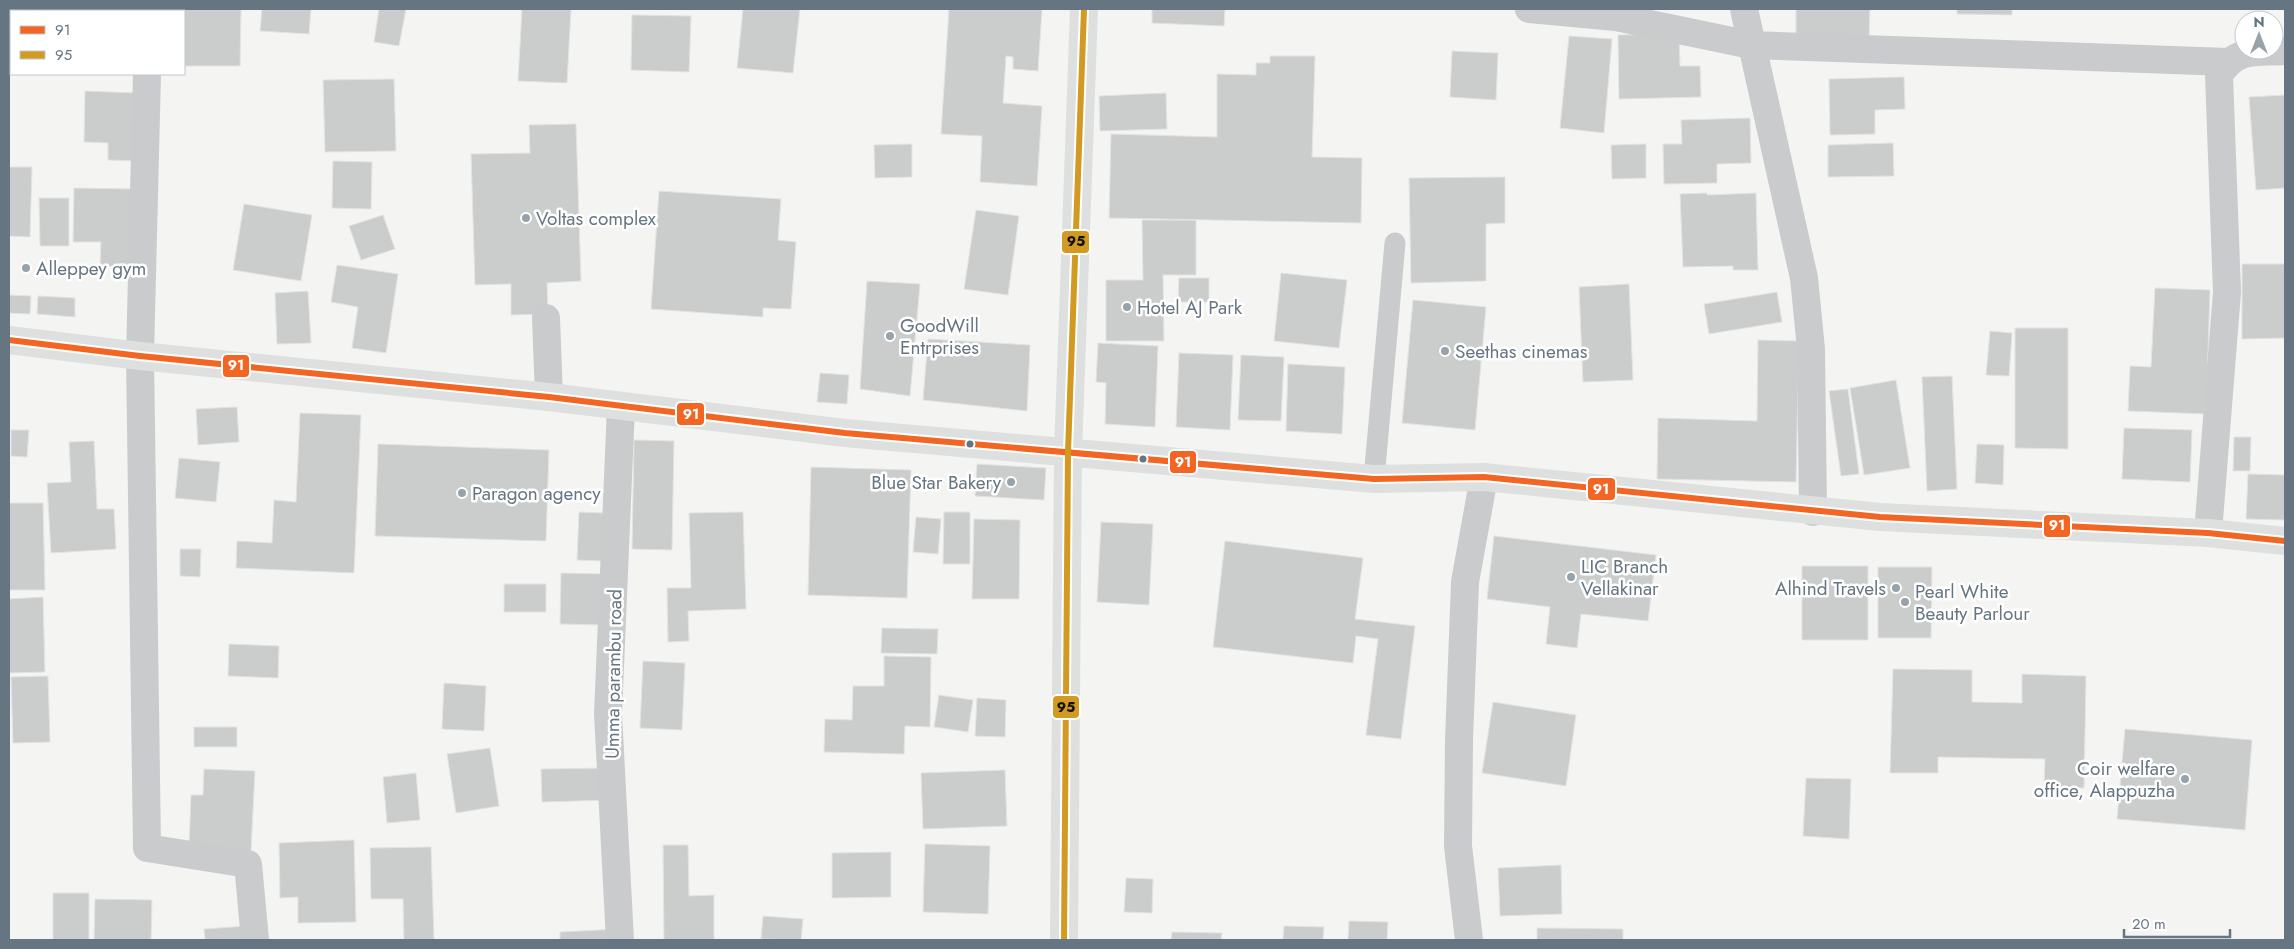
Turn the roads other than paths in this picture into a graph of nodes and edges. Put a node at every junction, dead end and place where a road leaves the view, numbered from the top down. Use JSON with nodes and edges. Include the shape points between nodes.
{"nodes":[{"id":1,"x":1084,"y":9,"type":"edge"},
{"id":2,"x":1529,"y":9,"type":"edge"},
{"id":3,"x":1744,"y":9,"type":"edge"},
{"id":4,"x":1751,"y":45,"type":"junction"},
{"id":5,"x":2285,"y":51,"type":"edge"},
{"id":6,"x":2228,"y":62,"type":"junction"},
{"id":7,"x":147,"y":75,"type":"edge"},
{"id":8,"x":1396,"y":243,"type":"dead end"},
{"id":9,"x":546,"y":318,"type":"dead end"},
{"id":10,"x":9,"y":340,"type":"edge"},
{"id":11,"x":140,"y":356,"type":"junction"},
{"id":12,"x":549,"y":397,"type":"junction"},
{"id":13,"x":621,"y":407,"type":"junction"},
{"id":14,"x":1068,"y":452,"type":"junction"},
{"id":15,"x":1484,"y":477,"type":"junction"},
{"id":16,"x":1374,"y":479,"type":"junction"},
{"id":17,"x":1812,"y":512,"type":"junction"},
{"id":18,"x":2208,"y":533,"type":"junction"},
{"id":19,"x":2285,"y":541,"type":"edge"},
{"id":20,"x":255,"y":940,"type":"edge"},
{"id":21,"x":620,"y":940,"type":"edge"},
{"id":22,"x":1064,"y":940,"type":"edge"},
{"id":23,"x":1469,"y":940,"type":"edge"}],
"edges":[{"from":1,"to":14,"type":"main road"},
{"from":2,"to":4,"type":"street","via":[[1616,16]]},
{"from":3,"to":4,"type":"street"},
{"from":4,"to":6,"type":"street"},
{"from":4,"to":17,"type":"street","via":[[1804,278],[1811,349]]},
{"from":5,"to":6,"type":"street","via":[[2239,55]]},
{"from":6,"to":18,"type":"street","via":[[2219,75],[2227,292]]},
{"from":7,"to":11,"type":"street"},
{"from":8,"to":16,"type":"lane"},
{"from":9,"to":12,"type":"street"},
{"from":10,"to":11,"type":"main road"},
{"from":11,"to":12,"type":"main road"},
{"from":11,"to":20,"type":"street","via":[[147,848],[248,864]]},
{"from":12,"to":13,"type":"main road"},
{"from":13,"to":14,"type":"main road","via":[[845,433]]},
{"from":13,"to":21,"type":"street","name":"Umma parambu road","via":[[608,714]]},
{"from":14,"to":16,"type":"main road"},
{"from":14,"to":22,"type":"main road"},
{"from":15,"to":16,"type":"main road"},
{"from":15,"to":17,"type":"main road"},
{"from":15,"to":23,"type":"street","via":[[1465,582],[1459,740],[1458,846]]},
{"from":17,"to":18,"type":"main road"},
{"from":18,"to":19,"type":"main road"}]}
